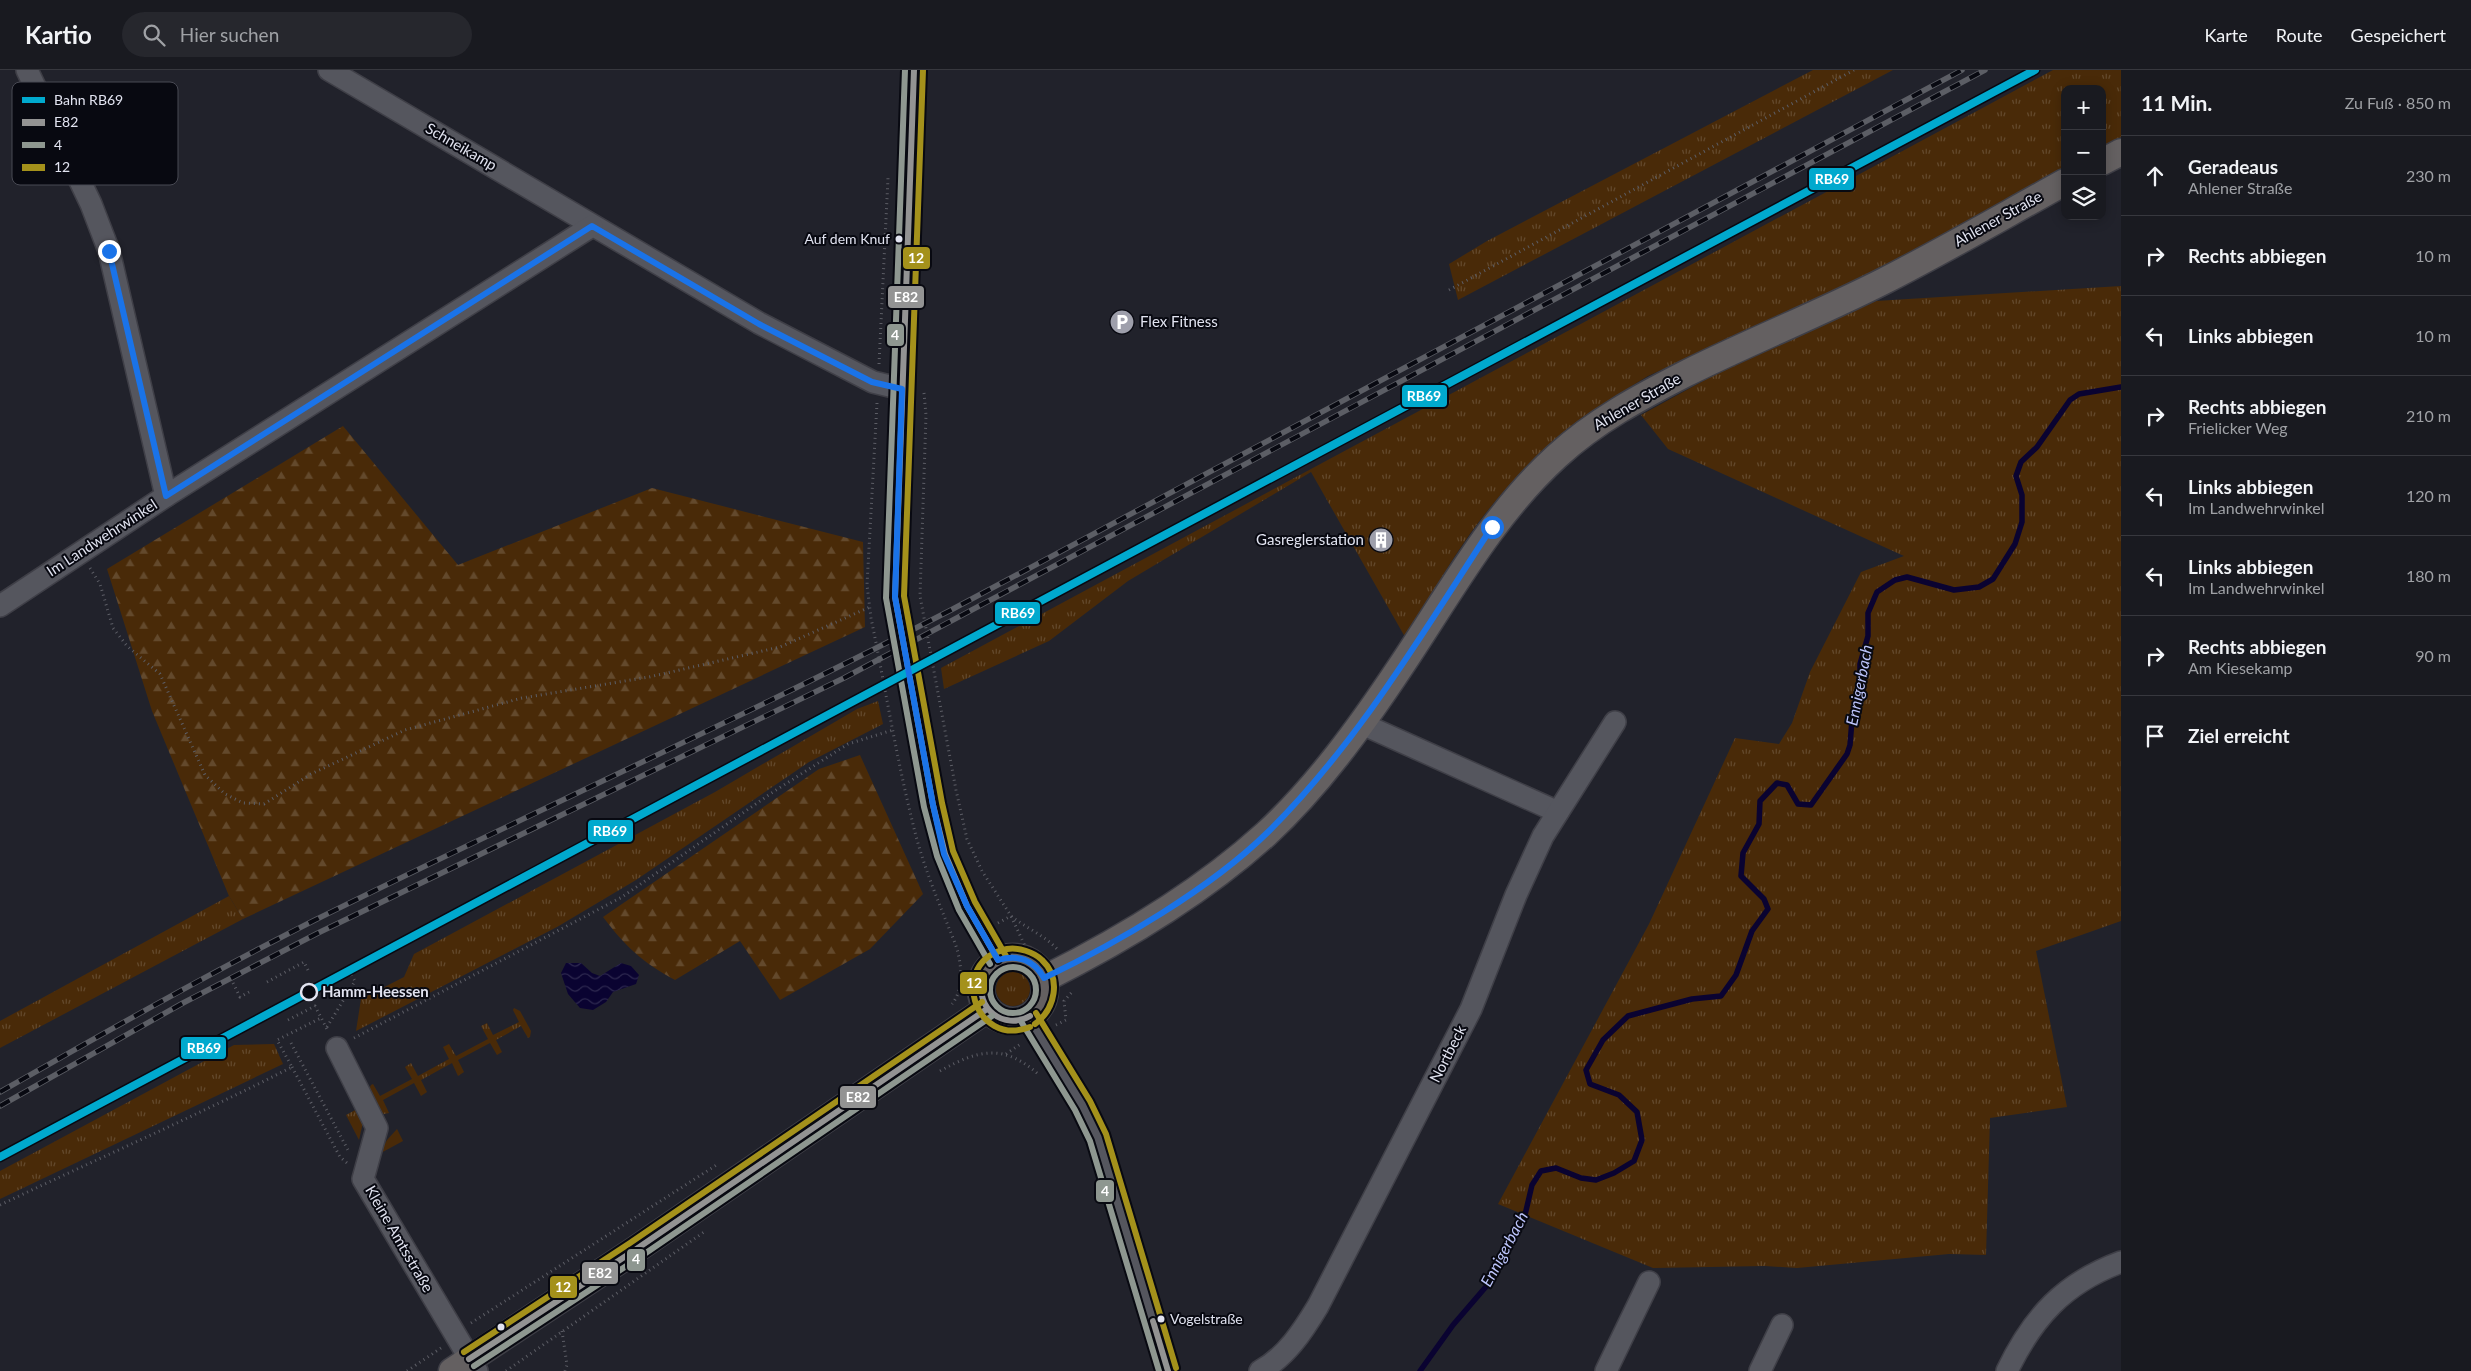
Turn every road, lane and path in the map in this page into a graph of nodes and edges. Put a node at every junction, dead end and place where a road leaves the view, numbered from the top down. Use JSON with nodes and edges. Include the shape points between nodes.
{"nodes":[{"id":1,"x":27,"y":70,"type":"edge"},
{"id":2,"x":329,"y":70,"type":"edge"},
{"id":3,"x":914,"y":70,"type":"edge"},
{"id":4,"x":1854,"y":70,"type":"edge"},
{"id":5,"x":33,"y":82,"type":"edge"},
{"id":6,"x":2121,"y":152,"type":"edge"},
{"id":7,"x":2106,"y":160,"type":"edge"},
{"id":8,"x":888,"y":170,"type":"dead end"},
{"id":9,"x":2061,"y":184,"type":"edge"},
{"id":10,"x":82,"y":185,"type":"edge"},
{"id":11,"x":592,"y":226,"type":"junction"},
{"id":12,"x":1449,"y":290,"type":"dead end"},
{"id":13,"x":878,"y":383,"type":"junction"},
{"id":14,"x":924,"y":387,"type":"dead end"},
{"id":15,"x":902,"y":389,"type":"junction"},
{"id":16,"x":166,"y":496,"type":"junction"},
{"id":17,"x":81,"y":552,"type":"junction"},
{"id":18,"x":0,"y":606,"type":"edge"},
{"id":19,"x":870,"y":607,"type":"dead end"},
{"id":20,"x":1615,"y":722,"type":"dead end"},
{"id":21,"x":1360,"y":723,"type":"junction"},
{"id":22,"x":893,"y":730,"type":"dead end"},
{"id":23,"x":1558,"y":812,"type":"junction"},
{"id":24,"x":956,"y":946,"type":"dead end"},
{"id":25,"x":998,"y":960,"type":"junction"},
{"id":26,"x":1038,"y":971,"type":"junction"},
{"id":27,"x":309,"y":972,"type":"dead end"},
{"id":28,"x":351,"y":974,"type":"dead end"},
{"id":29,"x":267,"y":982,"type":"dead end"},
{"id":30,"x":233,"y":983,"type":"dead end"},
{"id":31,"x":249,"y":992,"type":"dead end"},
{"id":32,"x":950,"y":1006,"type":"dead end"},
{"id":33,"x":987,"y":1009,"type":"junction"},
{"id":34,"x":321,"y":1018,"type":"junction"},
{"id":35,"x":1028,"y":1018,"type":"junction"},
{"id":36,"x":288,"y":1020,"type":"dead end"},
{"id":37,"x":326,"y":1028,"type":"junction"},
{"id":38,"x":291,"y":1043,"type":"dead end"},
{"id":39,"x":337,"y":1048,"type":"junction"},
{"id":40,"x":1006,"y":1054,"type":"dead end"},
{"id":41,"x":292,"y":1067,"type":"junction"},
{"id":42,"x":936,"y":1073,"type":"dead end"},
{"id":43,"x":723,"y":1160,"type":"dead end"},
{"id":44,"x":363,"y":1179,"type":"junction"},
{"id":45,"x":0,"y":1205,"type":"edge"},
{"id":46,"x":707,"y":1230,"type":"dead end"},
{"id":47,"x":2121,"y":1262,"type":"edge"},
{"id":48,"x":1649,"y":1282,"type":"dead end"},
{"id":49,"x":1782,"y":1325,"type":"dead end"},
{"id":50,"x":562,"y":1332,"type":"junction"},
{"id":51,"x":464,"y":1360,"type":"edge"},
{"id":52,"x":512,"y":1369,"type":"edge"},
{"id":53,"x":407,"y":1371,"type":"edge"},
{"id":54,"x":506,"y":1371,"type":"edge"},
{"id":55,"x":566,"y":1371,"type":"edge"},
{"id":56,"x":1168,"y":1371,"type":"edge"},
{"id":57,"x":1260,"y":1371,"type":"edge"},
{"id":58,"x":1606,"y":1371,"type":"edge"},
{"id":59,"x":1760,"y":1371,"type":"edge"},
{"id":60,"x":2007,"y":1371,"type":"edge"}],
"edges":[{"from":1,"to":5,"type":"street"},
{"from":2,"to":11,"type":"street","name":"Schneikamp","via":[[511,175]]},
{"from":3,"to":15,"type":"street"},
{"from":4,"to":12,"type":"path"},
{"from":6,"to":7,"type":"main road"},
{"from":8,"to":13,"type":"path"},
{"from":9,"to":21,"type":"main road","name":"Ahlener Straße","via":[[1884,281],[1650,392],[1601,421],[1559,453],[1526,485],[1492,527]]},
{"from":10,"to":16,"type":"street","via":[[109,251]]},
{"from":11,"to":13,"type":"street","via":[[759,324]]},
{"from":11,"to":16,"type":"street","name":"Im Landwehrwinkel"},
{"from":13,"to":15,"type":"street"},
{"from":14,"to":26,"type":"path","via":[[926,415],[920,596],[967,839]]},
{"from":15,"to":25,"type":"street","via":[[895,597],[944,854],[967,906]]},
{"from":16,"to":17,"type":"street","name":"Im Landwehrwinkel"},
{"from":17,"to":18,"type":"street","name":"Im Landwehrwinkel"},
{"from":17,"to":19,"type":"path","via":[[100,584],[113,628],[127,646],[160,674],[205,775],[225,794],[243,803],[264,804],[311,774],[405,730],[522,698],[649,677],[780,647]]},
{"from":20,"to":23,"type":"street","name":"Nortbeck"},
{"from":21,"to":23,"type":"street"},
{"from":21,"to":26,"type":"main road","name":"Ahlener Straße","via":[[1300,798],[1267,833],[1223,870],[1185,898]]},
{"from":22,"to":39,"type":"path","via":[[848,744],[622,897]]},
{"from":23,"to":57,"type":"street","name":"Nortbeck","via":[[1543,836],[1516,895],[1471,1009],[1318,1306],[1302,1332],[1281,1356]]},
{"from":24,"to":32,"type":"path","via":[[960,984]]},
{"from":25,"to":26,"type":"main road","via":[[1016,957]]},
{"from":25,"to":33,"type":"main road","via":[[985,973],[982,982]]},
{"from":26,"to":35,"type":"main road","via":[[1046,987],[1042,1005]]},
{"from":27,"to":29,"type":"path","via":[[304,962]]},
{"from":28,"to":37,"type":"path","via":[[356,982]]},
{"from":30,"to":31,"type":"path","via":[[240,997]]},
{"from":33,"to":35,"type":"main road","via":[[1011,1022]]},
{"from":33,"to":51,"type":"main road","via":[[635,1250]]},
{"from":34,"to":36,"type":"path","via":[[315,1006]]},
{"from":34,"to":37,"type":"path"},
{"from":34,"to":41,"type":"path","via":[[277,1040]]},
{"from":35,"to":56,"type":"street","via":[[1083,1106],[1098,1138]]},
{"from":37,"to":39,"type":"path"},
{"from":38,"to":44,"type":"path"},
{"from":39,"to":44,"type":"street","name":"Kleine Amtsstraße","via":[[378,1128]]},
{"from":40,"to":42,"type":"path","via":[[982,1052]]},
{"from":41,"to":44,"type":"path","via":[[340,1157]]},
{"from":41,"to":45,"type":"path"},
{"from":43,"to":51,"type":"path","via":[[471,1323]]},
{"from":44,"to":51,"type":"street","name":"Kleine Amtsstraße"},
{"from":46,"to":50,"type":"path"},
{"from":47,"to":60,"type":"street","via":[[2098,1270],[2065,1291],[2036,1319]]},
{"from":48,"to":58,"type":"street"},
{"from":49,"to":59,"type":"street"},
{"from":50,"to":52,"type":"path"},
{"from":50,"to":55,"type":"path"},
{"from":51,"to":53,"type":"path"},
{"from":52,"to":54,"type":"path"}]}
